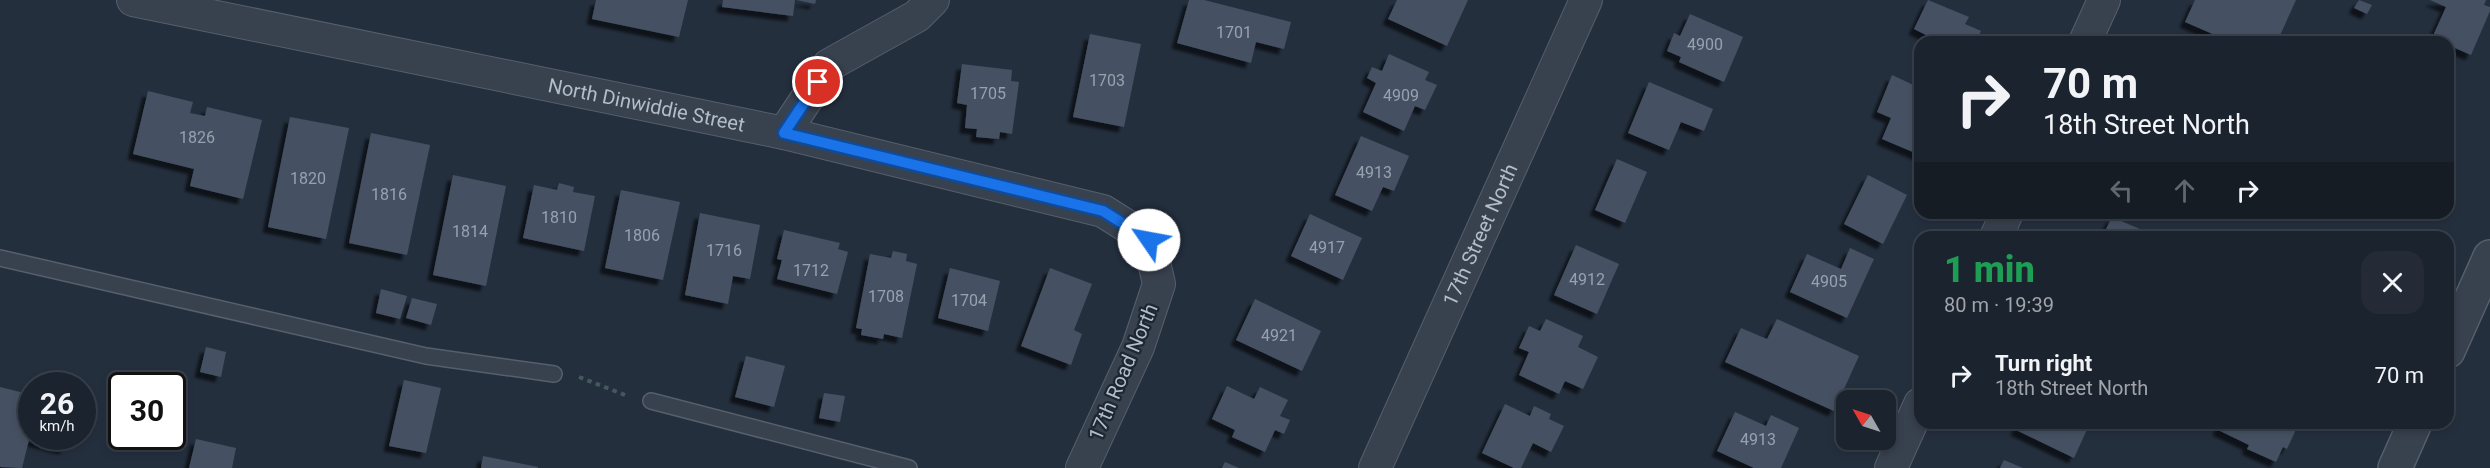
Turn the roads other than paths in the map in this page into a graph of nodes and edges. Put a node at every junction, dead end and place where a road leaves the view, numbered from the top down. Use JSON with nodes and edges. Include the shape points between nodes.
{"nodes":[{"id":1,"x":133,"y":0,"type":"edge"},
{"id":2,"x":933,"y":0,"type":"edge"},
{"id":3,"x":1586,"y":0,"type":"edge"},
{"id":4,"x":2104,"y":0,"type":"edge"},
{"id":5,"x":2088,"y":36,"type":"edge"},
{"id":6,"x":784,"y":133,"type":"junction"},
{"id":7,"x":1149,"y":240,"type":"joint"},
{"id":8,"x":2490,"y":257,"type":"edge"},
{"id":9,"x":0,"y":258,"type":"edge"},
{"id":10,"x":2454,"y":338,"type":"edge"},
{"id":11,"x":554,"y":374,"type":"road end"},
{"id":12,"x":651,"y":401,"type":"road end"},
{"id":13,"x":1914,"y":417,"type":"edge"},
{"id":14,"x":2412,"y":429,"type":"edge"},
{"id":15,"x":909,"y":468,"type":"edge"},
{"id":16,"x":1082,"y":468,"type":"edge"},
{"id":17,"x":1375,"y":468,"type":"edge"},
{"id":18,"x":1891,"y":468,"type":"edge"},
{"id":19,"x":2395,"y":468,"type":"edge"}],
"edges":[{"from":1,"to":6,"type":"street","name":"North Dinwiddie Street"},
{"from":2,"to":6,"type":"street","via":[[917,16],[829,65]]},
{"from":3,"to":17,"type":"street","name":"17th Street North"},
{"from":4,"to":5,"type":"street"},
{"from":6,"to":7,"type":"street","name":"North Dinwiddie Street","via":[[1103,211]]},
{"from":7,"to":16,"type":"street","name":"17th Road North","via":[[1159,284],[1137,347]]},
{"from":8,"to":10,"type":"street"},
{"from":9,"to":11,"type":"lane","via":[[426,356]]},
{"from":12,"to":15,"type":"lane"},
{"from":13,"to":18,"type":"street"},
{"from":14,"to":19,"type":"street"}]}
